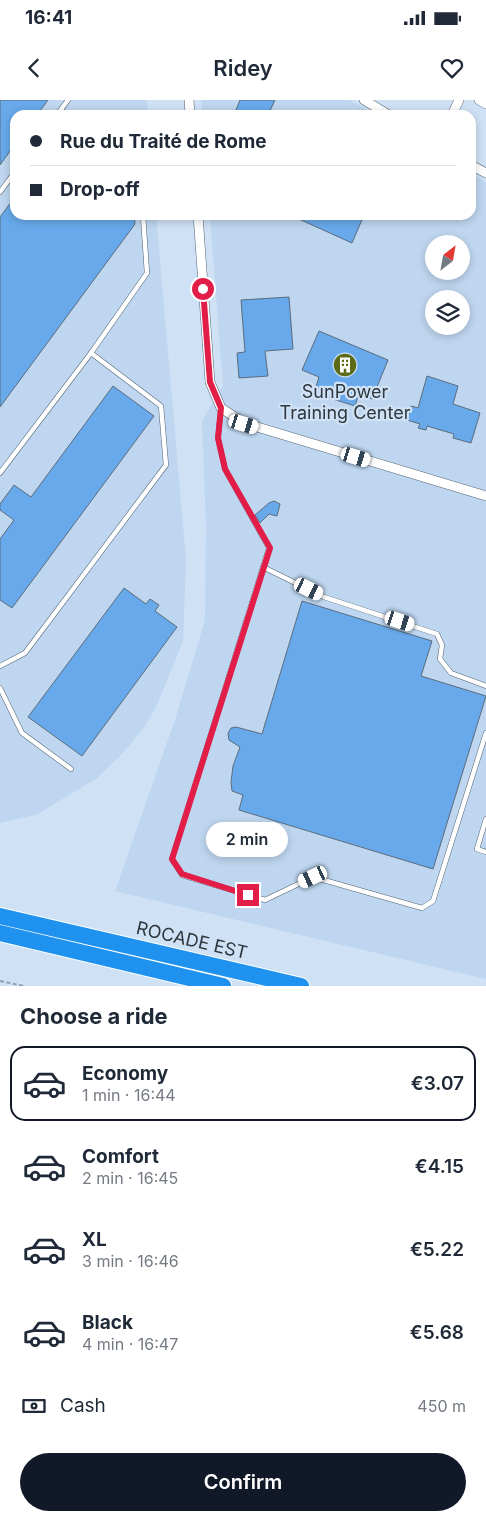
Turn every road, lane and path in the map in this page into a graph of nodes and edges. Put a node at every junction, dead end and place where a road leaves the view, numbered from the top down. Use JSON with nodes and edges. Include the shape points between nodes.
{"nodes":[{"id":1,"x":68,"y":100,"type":"edge"},
{"id":2,"x":364,"y":100,"type":"edge"},
{"id":3,"x":479,"y":100,"type":"edge"},
{"id":4,"x":486,"y":104,"type":"edge"},
{"id":5,"x":61,"y":110,"type":"edge"},
{"id":6,"x":381,"y":110,"type":"edge"},
{"id":7,"x":10,"y":179,"type":"edge"},
{"id":8,"x":0,"y":192,"type":"edge"},
{"id":9,"x":143,"y":220,"type":"edge"},
{"id":10,"x":198,"y":220,"type":"edge"},
{"id":11,"x":91,"y":354,"type":"junction"},
{"id":12,"x":221,"y":408,"type":"junction"},
{"id":13,"x":0,"y":473,"type":"edge"},
{"id":14,"x":486,"y":496,"type":"edge"},
{"id":15,"x":264,"y":567,"type":"junction"},
{"id":16,"x":0,"y":666,"type":"edge"},
{"id":17,"x":486,"y":686,"type":"edge"},
{"id":18,"x":0,"y":688,"type":"edge"},
{"id":19,"x":486,"y":733,"type":"edge"},
{"id":20,"x":71,"y":769,"type":"dead end"},
{"id":21,"x":486,"y":820,"type":"edge"},
{"id":22,"x":486,"y":852,"type":"edge"},
{"id":23,"x":0,"y":916,"type":"edge"},
{"id":24,"x":0,"y":933,"type":"edge"},
{"id":25,"x":0,"y":942,"type":"edge"},
{"id":26,"x":0,"y":981,"type":"edge"},
{"id":27,"x":24,"y":986,"type":"edge"},
{"id":28,"x":219,"y":986,"type":"edge"},
{"id":29,"x":223,"y":986,"type":"edge"},
{"id":30,"x":301,"y":986,"type":"edge"}],
"edges":[{"from":1,"to":5,"type":"lane"},
{"from":2,"to":6,"type":"street"},
{"from":3,"to":4,"type":"street"},
{"from":7,"to":8,"type":"lane"},
{"from":9,"to":11,"type":"lane","via":[[147,273]]},
{"from":10,"to":12,"type":"street","via":[[210,382]]},
{"from":11,"to":13,"type":"lane"},
{"from":11,"to":16,"type":"lane","via":[[161,406],[166,465],[25,654]]},
{"from":12,"to":14,"type":"street","via":[[244,424]]},
{"from":12,"to":15,"type":"lane","via":[[218,438],[225,469],[270,548]]},
{"from":15,"to":17,"type":"lane","via":[[324,597],[438,634],[442,645],[440,659],[451,673]]},
{"from":15,"to":19,"type":"lane","via":[[172,859],[182,874],[264,900],[313,877],[422,908],[433,901]]},
{"from":18,"to":20,"type":"lane","via":[[22,733]]},
{"from":21,"to":22,"type":"lane","via":[[477,849]]},
{"from":23,"to":30,"type":"highway","name":"ROCADE EST"},
{"from":24,"to":29,"type":"highway"},
{"from":25,"to":28,"type":"highway"},
{"from":26,"to":27,"type":"path"}]}
